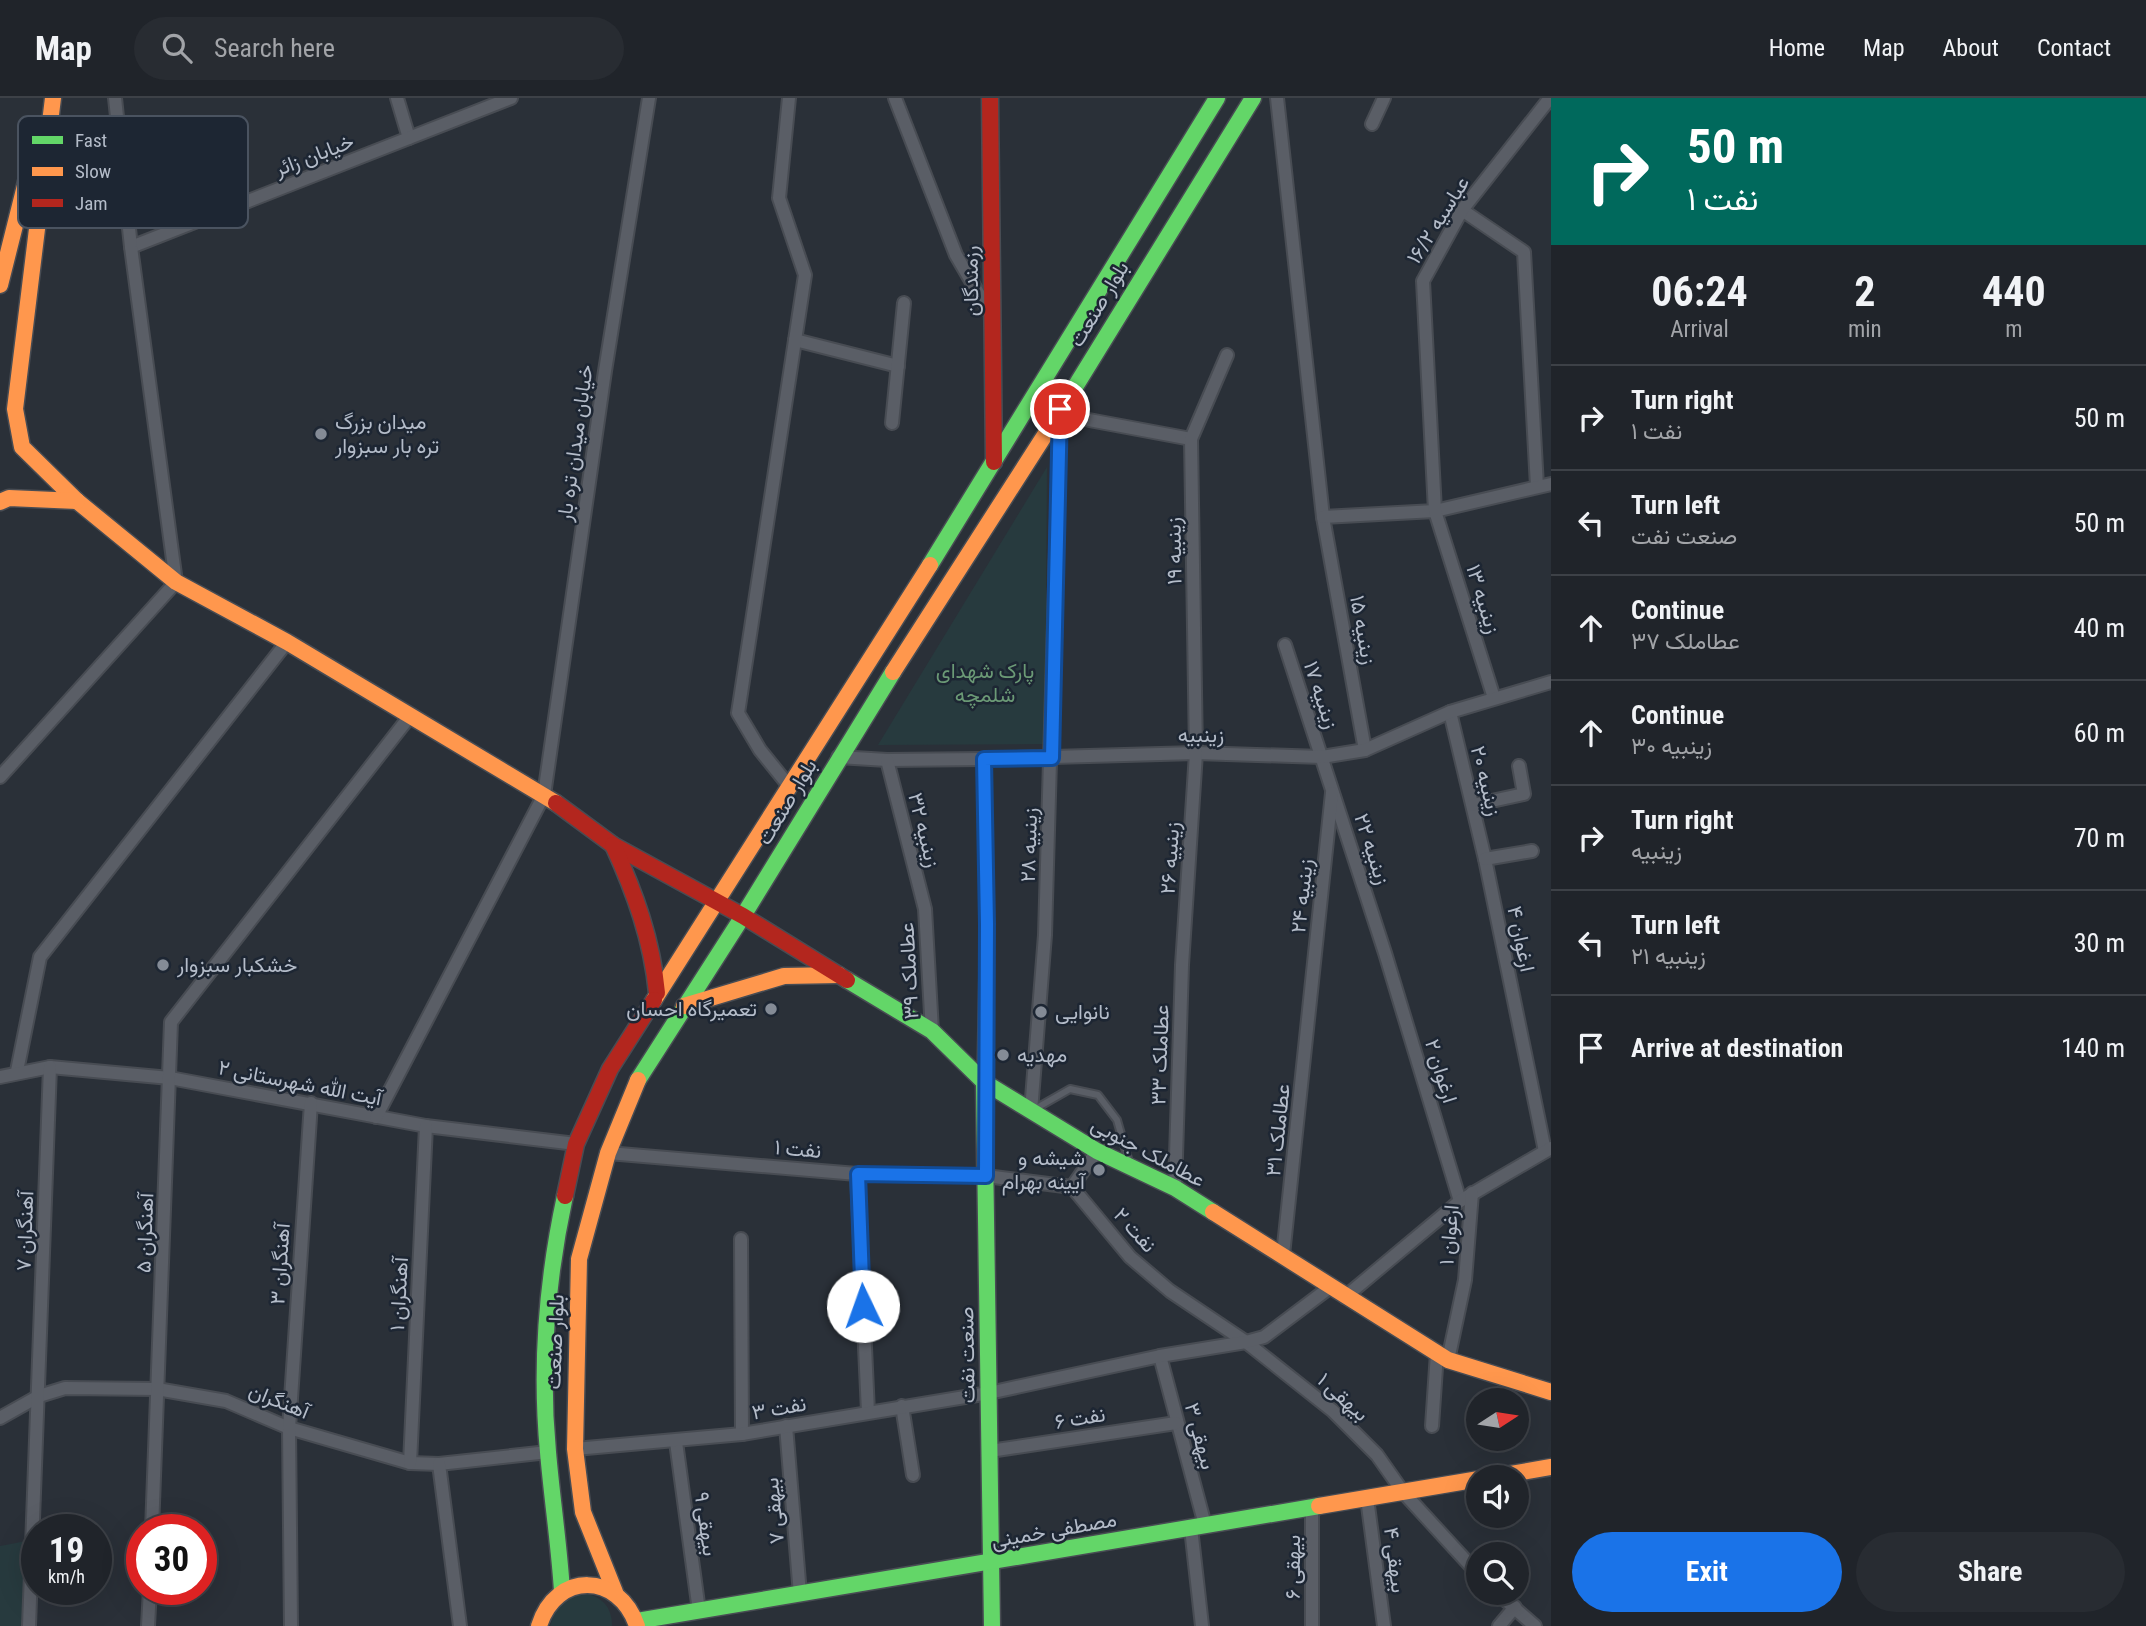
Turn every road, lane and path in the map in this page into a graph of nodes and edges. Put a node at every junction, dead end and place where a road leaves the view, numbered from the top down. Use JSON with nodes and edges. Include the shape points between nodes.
{"nodes":[{"id":1,"x":47,"y":98,"type":"edge"},
{"id":2,"x":53,"y":98,"type":"edge"},
{"id":3,"x":114,"y":98,"type":"edge"},
{"id":4,"x":397,"y":98,"type":"edge"},
{"id":5,"x":510,"y":98,"type":"edge"},
{"id":6,"x":649,"y":98,"type":"edge"},
{"id":7,"x":789,"y":98,"type":"edge"},
{"id":8,"x":895,"y":98,"type":"edge"},
{"id":9,"x":990,"y":98,"type":"edge"},
{"id":10,"x":1217,"y":98,"type":"edge"},
{"id":11,"x":1253,"y":98,"type":"edge"},
{"id":12,"x":1277,"y":98,"type":"edge"},
{"id":13,"x":1384,"y":98,"type":"edge"},
{"id":14,"x":1550,"y":98,"type":"edge"},
{"id":15,"x":42,"y":116,"type":"edge"},
{"id":16,"x":51,"y":116,"type":"edge"},
{"id":17,"x":116,"y":116,"type":"edge"},
{"id":18,"x":1372,"y":124,"type":"dead end"},
{"id":19,"x":409,"y":138,"type":"junction"},
{"id":20,"x":248,"y":201,"type":"edge"},
{"id":21,"x":1462,"y":209,"type":"junction"},
{"id":22,"x":18,"y":213,"type":"edge"},
{"id":23,"x":1139,"y":223,"type":"junction"},
{"id":24,"x":37,"y":228,"type":"edge"},
{"id":25,"x":129,"y":228,"type":"edge"},
{"id":26,"x":179,"y":228,"type":"edge"},
{"id":27,"x":1163,"y":239,"type":"junction"},
{"id":28,"x":131,"y":247,"type":"junction"},
{"id":29,"x":0,"y":285,"type":"edge"},
{"id":30,"x":904,"y":303,"type":"dead end"},
{"id":31,"x":993,"y":319,"type":"junction"},
{"id":32,"x":795,"y":340,"type":"junction"},
{"id":33,"x":1227,"y":355,"type":"dead end"},
{"id":34,"x":898,"y":366,"type":"junction"},
{"id":35,"x":1060,"y":409,"type":"junction"},
{"id":36,"x":1089,"y":420,"type":"dead end"},
{"id":37,"x":892,"y":423,"type":"dead end"},
{"id":38,"x":1191,"y":439,"type":"junction"},
{"id":39,"x":994,"y":464,"type":"junction"},
{"id":40,"x":1551,"y":484,"type":"edge"},
{"id":41,"x":1537,"y":486,"type":"junction"},
{"id":42,"x":77,"y":501,"type":"junction"},
{"id":43,"x":0,"y":502,"type":"edge"},
{"id":44,"x":1436,"y":511,"type":"junction"},
{"id":45,"x":1323,"y":517,"type":"junction"},
{"id":46,"x":176,"y":582,"type":"junction"},
{"id":47,"x":287,"y":642,"type":"junction"},
{"id":48,"x":1285,"y":645,"type":"dead end"},
{"id":49,"x":1551,"y":682,"type":"edge"},
{"id":50,"x":856,"y":685,"type":"junction"},
{"id":51,"x":876,"y":697,"type":"junction"},
{"id":52,"x":1494,"y":698,"type":"junction"},
{"id":53,"x":1450,"y":712,"type":"junction"},
{"id":54,"x":410,"y":716,"type":"junction"},
{"id":55,"x":1365,"y":750,"type":"junction"},
{"id":56,"x":1196,"y":753,"type":"junction"},
{"id":57,"x":838,"y":757,"type":"junction"},
{"id":58,"x":1322,"y":757,"type":"junction"},
{"id":59,"x":1052,"y":758,"type":"junction"},
{"id":60,"x":984,"y":759,"type":"junction"},
{"id":61,"x":887,"y":760,"type":"junction"},
{"id":62,"x":1518,"y":766,"type":"dead end"},
{"id":63,"x":0,"y":777,"type":"edge"},
{"id":64,"x":789,"y":786,"type":"junction"},
{"id":65,"x":1332,"y":786,"type":"junction"},
{"id":66,"x":544,"y":795,"type":"junction"},
{"id":67,"x":1472,"y":805,"type":"junction"},
{"id":68,"x":613,"y":845,"type":"junction"},
{"id":69,"x":1532,"y":851,"type":"dead end"},
{"id":70,"x":1485,"y":859,"type":"junction"},
{"id":71,"x":716,"y":901,"type":"junction"},
{"id":72,"x":925,"y":909,"type":"joint"},
{"id":73,"x":743,"y":916,"type":"junction"},
{"id":74,"x":1385,"y":953,"type":"joint"},
{"id":75,"x":1182,"y":965,"type":"joint"},
{"id":76,"x":839,"y":975,"type":"junction"},
{"id":77,"x":657,"y":993,"type":"junction"},
{"id":78,"x":684,"y":1006,"type":"junction"},
{"id":79,"x":1311,"y":1010,"type":"joint"},
{"id":80,"x":932,"y":1031,"type":"junction"},
{"id":81,"x":50,"y":1067,"type":"junction"},
{"id":82,"x":610,"y":1069,"type":"junction"},
{"id":83,"x":17,"y":1071,"type":"junction"},
{"id":84,"x":0,"y":1077,"type":"edge"},
{"id":85,"x":170,"y":1078,"type":"junction"},
{"id":86,"x":984,"y":1082,"type":"junction"},
{"id":87,"x":635,"y":1084,"type":"junction"},
{"id":88,"x":310,"y":1102,"type":"junction"},
{"id":89,"x":1031,"y":1111,"type":"junction"},
{"id":90,"x":376,"y":1116,"type":"junction"},
{"id":91,"x":426,"y":1126,"type":"junction"},
{"id":92,"x":576,"y":1144,"type":"junction"},
{"id":93,"x":1548,"y":1149,"type":"edge"},
{"id":94,"x":1097,"y":1151,"type":"junction"},
{"id":95,"x":608,"y":1153,"type":"junction"},
{"id":96,"x":1131,"y":1167,"type":"junction"},
{"id":97,"x":858,"y":1174,"type":"junction"},
{"id":98,"x":986,"y":1176,"type":"junction"},
{"id":99,"x":1072,"y":1187,"type":"junction"},
{"id":100,"x":1175,"y":1188,"type":"junction"},
{"id":101,"x":1472,"y":1193,"type":"junction"},
{"id":102,"x":1460,"y":1201,"type":"junction"},
{"id":103,"x":741,"y":1239,"type":"dead end"},
{"id":104,"x":1283,"y":1255,"type":"junction"},
{"id":105,"x":1329,"y":1288,"type":"junction"},
{"id":106,"x":1345,"y":1297,"type":"junction"},
{"id":107,"x":1246,"y":1342,"type":"junction"},
{"id":108,"x":1160,"y":1356,"type":"junction"},
{"id":109,"x":1443,"y":1357,"type":"junction"},
{"id":110,"x":157,"y":1389,"type":"junction"},
{"id":111,"x":1551,"y":1392,"type":"edge"},
{"id":112,"x":989,"y":1393,"type":"junction"},
{"id":113,"x":39,"y":1396,"type":"junction"},
{"id":114,"x":902,"y":1406,"type":"junction"},
{"id":115,"x":868,"y":1412,"type":"junction"},
{"id":116,"x":0,"y":1418,"type":"edge"},
{"id":117,"x":1176,"y":1423,"type":"junction"},
{"id":118,"x":786,"y":1426,"type":"junction"},
{"id":119,"x":1432,"y":1426,"type":"dead end"},
{"id":120,"x":289,"y":1428,"type":"junction"},
{"id":121,"x":743,"y":1434,"type":"junction"},
{"id":122,"x":676,"y":1442,"type":"junction"},
{"id":123,"x":575,"y":1449,"type":"junction"},
{"id":124,"x":990,"y":1451,"type":"junction"},
{"id":125,"x":548,"y":1452,"type":"junction"},
{"id":126,"x":410,"y":1463,"type":"junction"},
{"id":127,"x":439,"y":1464,"type":"junction"},
{"id":128,"x":1551,"y":1467,"type":"edge"},
{"id":129,"x":1529,"y":1471,"type":"edge"},
{"id":130,"x":913,"y":1475,"type":"dead end"},
{"id":131,"x":1466,"y":1481,"type":"edge"},
{"id":132,"x":1403,"y":1492,"type":"junction"},
{"id":133,"x":1367,"y":1498,"type":"junction"},
{"id":134,"x":1312,"y":1507,"type":"junction"},
{"id":135,"x":153,"y":1514,"type":"edge"},
{"id":136,"x":1198,"y":1527,"type":"junction"},
{"id":137,"x":1466,"y":1561,"type":"edge"},
{"id":138,"x":991,"y":1562,"type":"junction"},
{"id":139,"x":562,"y":1591,"type":"junction"},
{"id":140,"x":615,"y":1591,"type":"junction"},
{"id":141,"x":800,"y":1594,"type":"junction"},
{"id":142,"x":150,"y":1605,"type":"edge"},
{"id":143,"x":1513,"y":1605,"type":"edge"},
{"id":144,"x":1516,"y":1607,"type":"junction"},
{"id":145,"x":699,"y":1611,"type":"junction"},
{"id":146,"x":637,"y":1624,"type":"edge"},
{"id":147,"x":29,"y":1626,"type":"edge"},
{"id":148,"x":149,"y":1626,"type":"edge"},
{"id":149,"x":291,"y":1626,"type":"edge"},
{"id":150,"x":460,"y":1626,"type":"edge"},
{"id":151,"x":539,"y":1626,"type":"edge"},
{"id":152,"x":992,"y":1626,"type":"edge"},
{"id":153,"x":1202,"y":1626,"type":"edge"},
{"id":154,"x":1312,"y":1626,"type":"edge"},
{"id":155,"x":1384,"y":1626,"type":"edge"},
{"id":156,"x":1499,"y":1626,"type":"edge"},
{"id":157,"x":1535,"y":1626,"type":"edge"}],
"edges":[{"from":1,"to":15,"type":"main road"},
{"from":2,"to":16,"type":"main road","name":"عطاملک جنوبی"},
{"from":3,"to":17,"type":"street"},
{"from":4,"to":19,"type":"street"},
{"from":5,"to":19,"type":"street","name":"خیابان زائر"},
{"from":6,"to":66,"type":"street","name":"خیابان میدان تره بار"},
{"from":7,"to":32,"type":"street","via":[[779,198],[804,275]]},
{"from":8,"to":31,"type":"street","via":[[956,255]]},
{"from":9,"to":31,"type":"main road","name":"رزمندگان"},
{"from":10,"to":23,"type":"main road","name":"بلوار صنعت"},
{"from":11,"to":27,"type":"main road","name":"بلوار صنعت"},
{"from":12,"to":45,"type":"street","name":"زینبیه ۱۵"},
{"from":13,"to":18,"type":"street"},
{"from":14,"to":21,"type":"street","name":"عباسیه ۱۶/۲"},
{"from":19,"to":20,"type":"street","name":"خیابان زائر"},
{"from":21,"to":41,"type":"street","via":[[1524,252]]},
{"from":21,"to":44,"type":"street","name":"عباسیه ۱۶/۲","via":[[1423,281]]},
{"from":22,"to":29,"type":"main road"},
{"from":23,"to":27,"type":"main road"},
{"from":23,"to":39,"type":"main road","name":"بلوار صنعت"},
{"from":24,"to":42,"type":"main road","name":"عطاملک جنوبی","via":[[15,409],[22,447]]},
{"from":25,"to":28,"type":"street"},
{"from":26,"to":28,"type":"street","name":"خیابان زائر"},
{"from":27,"to":35,"type":"main road","name":"بلوار صنعت"},
{"from":28,"to":46,"type":"street"},
{"from":30,"to":34,"type":"street"},
{"from":31,"to":39,"type":"main road","name":"رزمندگان"},
{"from":32,"to":34,"type":"street"},
{"from":32,"to":64,"type":"street","via":[[738,713],[760,751]]},
{"from":33,"to":38,"type":"street","name":"زینبیه ۱۹"},
{"from":34,"to":37,"type":"street"},
{"from":35,"to":51,"type":"main road","name":"بلوار صنعت"},
{"from":35,"to":59,"type":"street","name":"زینبیه ۲۸"},
{"from":36,"to":38,"type":"street"},
{"from":38,"to":56,"type":"street","name":"زینبیه ۱۹"},
{"from":39,"to":50,"type":"main road","name":"بلوار صنعت"},
{"from":40,"to":41,"type":"street"},
{"from":41,"to":44,"type":"street"},
{"from":42,"to":43,"type":"main road","via":[[9,498]]},
{"from":42,"to":46,"type":"main road","name":"عطاملک جنوبی"},
{"from":44,"to":45,"type":"street"},
{"from":44,"to":52,"type":"street","name":"زینبیه ۱۳"},
{"from":45,"to":55,"type":"street","name":"زینبیه ۱۵"},
{"from":46,"to":47,"type":"main road","name":"عطاملک جنوبی"},
{"from":46,"to":63,"type":"street"},
{"from":47,"to":54,"type":"main road","name":"عطاملک جنوبی"},
{"from":47,"to":83,"type":"street","via":[[40,957]]},
{"from":48,"to":58,"type":"street","name":"زینبیه ۱۷"},
{"from":49,"to":52,"type":"street","name":"زینبیه"},
{"from":50,"to":51,"type":"main road"},
{"from":50,"to":64,"type":"main road","name":"بلوار صنعت"},
{"from":51,"to":57,"type":"main road","name":"بلوار صنعت"},
{"from":52,"to":53,"type":"street","name":"زینبیه"},
{"from":53,"to":55,"type":"street","name":"زینبیه"},
{"from":53,"to":67,"type":"street","name":"زینبیه ۲۰"},
{"from":54,"to":66,"type":"main road","name":"عطاملک جنوبی"},
{"from":54,"to":85,"type":"street","name":"آهنگران ۵","via":[[171,1023]]},
{"from":55,"to":58,"type":"street","name":"زینبیه"},
{"from":56,"to":58,"type":"street","name":"زینبیه"},
{"from":56,"to":59,"type":"street","name":"زینبیه"},
{"from":56,"to":75,"type":"street","name":"زینبیه ۲۶"},
{"from":57,"to":61,"type":"street","name":"زینبیه"},
{"from":57,"to":73,"type":"main road","name":"بلوار صنعت"},
{"from":58,"to":65,"type":"street","name":"زینبیه ۲۲"},
{"from":59,"to":60,"type":"street","name":"زینبیه"},
{"from":59,"to":89,"type":"street","name":"زینبیه ۲۸","via":[[1045,935]]},
{"from":60,"to":61,"type":"street","name":"زینبیه"},
{"from":60,"to":86,"type":"street"},
{"from":61,"to":72,"type":"street","name":"زینبیه ۳۲"},
{"from":62,"to":67,"type":"street","via":[[1524,794]]},
{"from":64,"to":71,"type":"main road","name":"بلوار صنعت"},
{"from":65,"to":74,"type":"street","name":"زینبیه ۲۲"},
{"from":65,"to":79,"type":"street","name":"زینبیه ۲۴"},
{"from":66,"to":68,"type":"main road","name":"عطاملک جنوبی"},
{"from":66,"to":90,"type":"street","name":"خیابان میدان تره بار"},
{"from":67,"to":70,"type":"street","name":"زینبیه ۲۰"},
{"from":68,"to":71,"type":"main road","name":"عطاملک جنوبی"},
{"from":68,"to":77,"type":"main road","via":[[639,899],[655,957]]},
{"from":69,"to":70,"type":"street"},
{"from":70,"to":93,"type":"street","name":"ارغوان ۴"},
{"from":71,"to":73,"type":"main road","name":"عطاملک جنوبی"},
{"from":71,"to":77,"type":"main road","name":"بلوار صنعت"},
{"from":72,"to":80,"type":"street","name":"عطاملک ۳۹"},
{"from":73,"to":76,"type":"main road","name":"عطاملک جنوبی"},
{"from":73,"to":78,"type":"main road","name":"بلوار صنعت"},
{"from":74,"to":102,"type":"street","name":"ارغوان ۲"},
{"from":75,"to":100,"type":"street","name":"عطاملک ۳۳"},
{"from":76,"to":78,"type":"main road","via":[[784,976]]},
{"from":76,"to":80,"type":"main road","name":"عطاملک جنوبی"},
{"from":77,"to":82,"type":"main road","name":"بلوار صنعت"},
{"from":78,"to":87,"type":"main road","name":"بلوار صنعت"},
{"from":79,"to":104,"type":"street","name":"عطاملک ۳۱"},
{"from":80,"to":86,"type":"main road","name":"عطاملک جنوبی"},
{"from":81,"to":83,"type":"street","name":"آیت الله شهرستانی ۲"},
{"from":81,"to":85,"type":"street","name":"آیت الله شهرستانی ۲"},
{"from":81,"to":113,"type":"street","name":"آهنگران ۷"},
{"from":82,"to":87,"type":"main road"},
{"from":82,"to":92,"type":"main road","name":"بلوار صنعت"},
{"from":83,"to":84,"type":"street","name":"آیت الله شهرستانی ۲"},
{"from":85,"to":88,"type":"street","name":"آیت الله شهرستانی ۲"},
{"from":85,"to":110,"type":"street","name":"آهنگران ۵"},
{"from":86,"to":89,"type":"main road","name":"عطاملک جنوبی"},
{"from":86,"to":98,"type":"main road","name":"صنعت نفت"},
{"from":87,"to":95,"type":"main road","name":"بلوار صنعت"},
{"from":88,"to":90,"type":"street","name":"آیت الله شهرستانی ۲"},
{"from":88,"to":120,"type":"street","name":"آهنگران ۳"},
{"from":89,"to":94,"type":"main road","name":"عطاملک جنوبی"},
{"from":89,"to":96,"type":"lane","via":[[1070,1089],[1098,1096],[1117,1120]]},
{"from":90,"to":91,"type":"street","name":"آیت الله شهرستانی ۲"},
{"from":91,"to":92,"type":"street","name":"آیت الله شهرستانی ۲"},
{"from":91,"to":126,"type":"street","name":"آهنگران ۱"},
{"from":92,"to":125,"type":"main road","name":"بلوار صنعت","via":[[553,1253],[545,1362]]},
{"from":93,"to":101,"type":"street"},
{"from":94,"to":96,"type":"main road","name":"عطاملک جنوبی"},
{"from":94,"to":99,"type":"street"},
{"from":95,"to":97,"type":"street","name":"نفت ۱"},
{"from":95,"to":123,"type":"main road","name":"بلوار صنعت","via":[[579,1259]]},
{"from":96,"to":100,"type":"main road","name":"عطاملک جنوبی"},
{"from":97,"to":98,"type":"street","name":"نفت ۱"},
{"from":97,"to":115,"type":"street"},
{"from":98,"to":99,"type":"street"},
{"from":98,"to":112,"type":"main road","name":"صنعت نفت"},
{"from":99,"to":107,"type":"street","name":"نفت ۲","via":[[1130,1257],[1170,1291]]},
{"from":100,"to":104,"type":"main road","name":"عطاملک جنوبی"},
{"from":101,"to":102,"type":"street"},
{"from":101,"to":109,"type":"street","name":"ارغوان ۱","via":[[1465,1280]]},
{"from":102,"to":106,"type":"street"},
{"from":103,"to":121,"type":"street"},
{"from":104,"to":105,"type":"main road","name":"عطاملک جنوبی"},
{"from":105,"to":106,"type":"main road","name":"عطاملک جنوبی"},
{"from":105,"to":107,"type":"street","name":"نفت ۳","via":[[1264,1337]]},
{"from":106,"to":109,"type":"main road","name":"عطاملک جنوبی"},
{"from":107,"to":108,"type":"street","name":"نفت ۳"},
{"from":107,"to":132,"type":"street","name":"بیهقی ۱","via":[[1334,1411],[1377,1455]]},
{"from":108,"to":112,"type":"street","name":"نفت ۳"},
{"from":108,"to":117,"type":"street","name":"بیهقی ۳"},
{"from":109,"to":111,"type":"main road","name":"عطاملک جنوبی"},
{"from":109,"to":119,"type":"street","name":"ارغوان ۱"},
{"from":110,"to":113,"type":"street","name":"آهنگران","via":[[65,1388]]},
{"from":110,"to":120,"type":"street","name":"آهنگران","via":[[226,1401]]},
{"from":110,"to":135,"type":"street","name":"آهنگران ۵"},
{"from":112,"to":114,"type":"street","name":"نفت ۳"},
{"from":112,"to":124,"type":"main road","name":"صنعت نفت"},
{"from":113,"to":116,"type":"street","name":"آهنگران"},
{"from":113,"to":147,"type":"street","name":"آهنگران ۷"},
{"from":114,"to":115,"type":"street","name":"نفت ۳"},
{"from":114,"to":130,"type":"street"},
{"from":115,"to":118,"type":"street","name":"نفت ۳"},
{"from":117,"to":124,"type":"street","name":"نفت ۶"},
{"from":117,"to":136,"type":"street","name":"بیهقی ۳"},
{"from":118,"to":121,"type":"street","name":"نفت ۳"},
{"from":118,"to":141,"type":"street","name":"بیهقی ۷"},
{"from":120,"to":126,"type":"street","name":"آهنگران"},
{"from":120,"to":149,"type":"street","name":"آهنگران ۳"},
{"from":121,"to":122,"type":"street","name":"نفت ۳"},
{"from":122,"to":123,"type":"street","name":"نفت ۳"},
{"from":122,"to":145,"type":"street","name":"بیهقی ۹"},
{"from":123,"to":140,"type":"main road","name":"بلوار صنعت","via":[[583,1512]]},
{"from":124,"to":138,"type":"main road","name":"صنعت نفت"},
{"from":125,"to":127,"type":"street","name":"آهنگران"},
{"from":125,"to":139,"type":"main road","name":"بلوار صنعت"},
{"from":126,"to":127,"type":"street","name":"آهنگران"},
{"from":127,"to":150,"type":"street"},
{"from":128,"to":129,"type":"main road"},
{"from":131,"to":132,"type":"main road","name":"مصطفی خمینی"},
{"from":132,"to":133,"type":"main road","name":"مصطفی خمینی"},
{"from":132,"to":137,"type":"street","name":"بیهقی ۱"},
{"from":133,"to":134,"type":"main road","name":"مصطفی خمینی"},
{"from":133,"to":155,"type":"street","name":"بیهقی ۴"},
{"from":134,"to":136,"type":"main road","name":"مصطفی خمینی"},
{"from":134,"to":154,"type":"street","name":"بیهقی ۶"},
{"from":136,"to":138,"type":"main road","name":"مصطفی خمینی"},
{"from":136,"to":153,"type":"street","name":"بیهقی ۳"},
{"from":138,"to":141,"type":"main road","name":"مصطفی خمینی"},
{"from":138,"to":152,"type":"main road","name":"صنعت نفت"},
{"from":139,"to":140,"type":"main road","via":[[579,1584]]},
{"from":139,"to":151,"type":"main road","via":[[548,1603]]},
{"from":140,"to":146,"type":"main road","name":"بلوار صنعت","via":[[629,1604]]},
{"from":141,"to":145,"type":"main road","name":"مصطفی خمینی"},
{"from":142,"to":148,"type":"street"},
{"from":143,"to":144,"type":"street"},
{"from":144,"to":156,"type":"street"},
{"from":144,"to":157,"type":"street"},
{"from":145,"to":146,"type":"main road","name":"مصطفی خمینی"}]}
